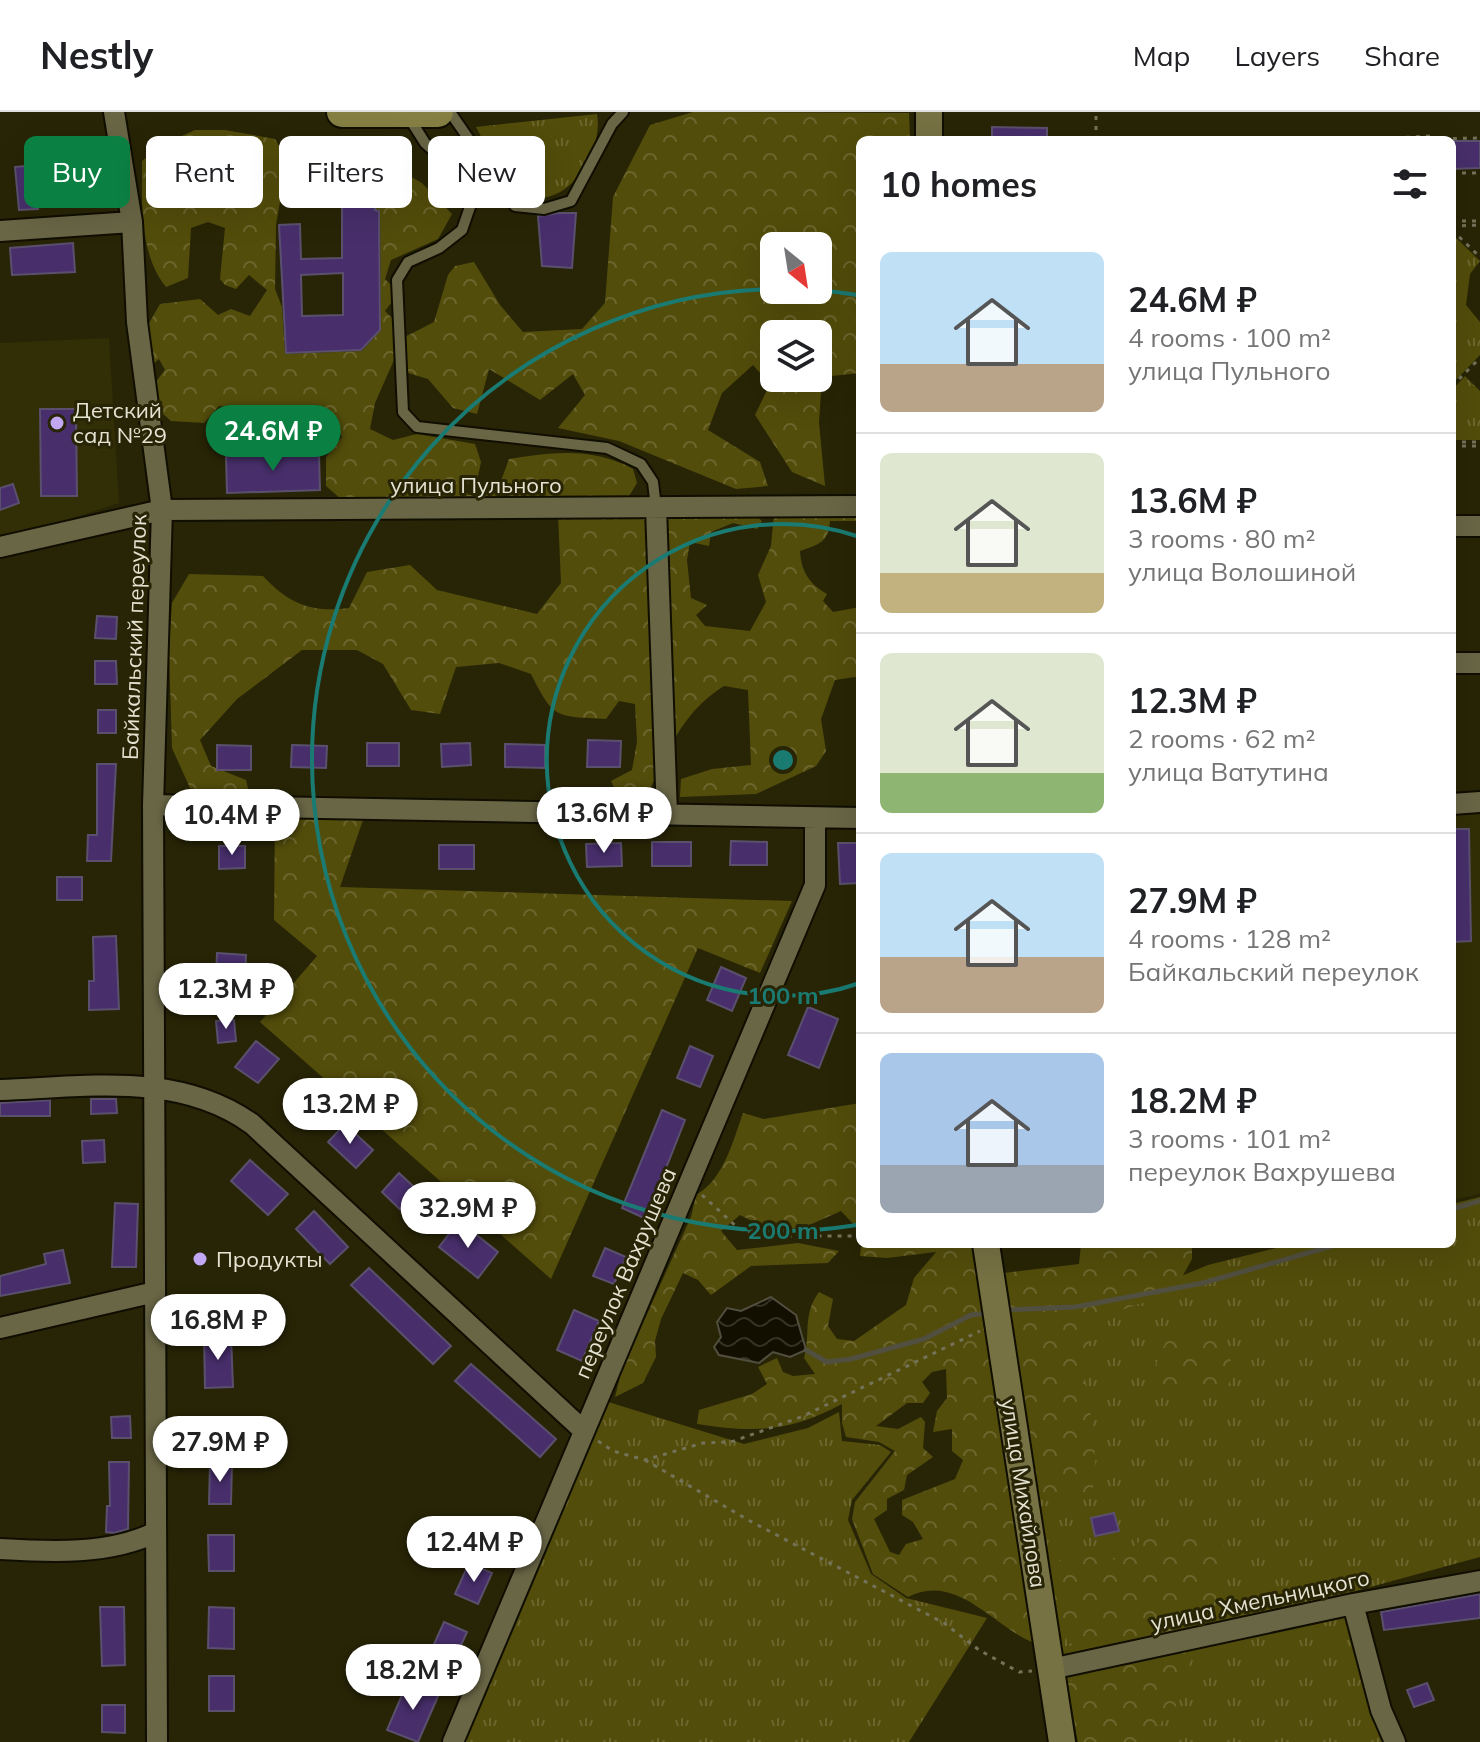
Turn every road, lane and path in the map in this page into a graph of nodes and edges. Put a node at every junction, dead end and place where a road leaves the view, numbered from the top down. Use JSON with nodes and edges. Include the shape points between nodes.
{"nodes":[{"id":1,"x":114,"y":112,"type":"edge"},
{"id":2,"x":342,"y":112,"type":"edge"},
{"id":3,"x":438,"y":112,"type":"edge"},
{"id":4,"x":450,"y":112,"type":"edge"},
{"id":5,"x":623,"y":112,"type":"edge"},
{"id":6,"x":929,"y":112,"type":"edge"},
{"id":7,"x":1096,"y":112,"type":"edge"},
{"id":8,"x":407,"y":114,"type":"junction"},
{"id":9,"x":929,"y":136,"type":"edge"},
{"id":10,"x":1096,"y":136,"type":"edge"},
{"id":11,"x":1456,"y":138,"type":"edge"},
{"id":12,"x":1480,"y":138,"type":"edge"},
{"id":13,"x":1456,"y":173,"type":"edge"},
{"id":14,"x":1480,"y":173,"type":"edge"},
{"id":15,"x":132,"y":222,"type":"junction"},
{"id":16,"x":1480,"y":223,"type":"edge"},
{"id":17,"x":1456,"y":226,"type":"edge"},
{"id":18,"x":1456,"y":230,"type":"edge"},
{"id":19,"x":0,"y":231,"type":"edge"},
{"id":20,"x":1480,"y":257,"type":"edge"},
{"id":21,"x":1480,"y":358,"type":"edge"},
{"id":22,"x":1465,"y":373,"type":"junction"},
{"id":23,"x":1471,"y":379,"type":"dead end"},
{"id":24,"x":1456,"y":382,"type":"edge"},
{"id":25,"x":1456,"y":444,"type":"edge"},
{"id":26,"x":1480,"y":444,"type":"edge"},
{"id":27,"x":856,"y":506,"type":"edge"},
{"id":28,"x":656,"y":508,"type":"junction"},
{"id":29,"x":162,"y":510,"type":"junction"},
{"id":30,"x":1456,"y":526,"type":"edge"},
{"id":31,"x":1480,"y":526,"type":"edge"},
{"id":32,"x":0,"y":547,"type":"edge"},
{"id":33,"x":1456,"y":663,"type":"edge"},
{"id":34,"x":1480,"y":663,"type":"edge"},
{"id":35,"x":1480,"y":802,"type":"edge"},
{"id":36,"x":1456,"y":804,"type":"edge"},
{"id":37,"x":153,"y":805,"type":"junction"},
{"id":38,"x":667,"y":815,"type":"junction"},
{"id":39,"x":815,"y":818,"type":"junction"},
{"id":40,"x":856,"y":818,"type":"edge"},
{"id":41,"x":154,"y":1085,"type":"junction"},
{"id":42,"x":0,"y":1090,"type":"edge"},
{"id":43,"x":690,"y":1182,"type":"junction"},
{"id":44,"x":856,"y":1236,"type":"edge"},
{"id":45,"x":986,"y":1248,"type":"edge"},
{"id":46,"x":155,"y":1292,"type":"junction"},
{"id":47,"x":992,"y":1317,"type":"junction"},
{"id":48,"x":0,"y":1328,"type":"edge"},
{"id":49,"x":973,"y":1334,"type":"junction"},
{"id":50,"x":584,"y":1431,"type":"junction"},
{"id":51,"x":645,"y":1460,"type":"junction"},
{"id":52,"x":156,"y":1532,"type":"junction"},
{"id":53,"x":0,"y":1549,"type":"edge"},
{"id":54,"x":1480,"y":1581,"type":"edge"},
{"id":55,"x":1353,"y":1604,"type":"junction"},
{"id":56,"x":1051,"y":1669,"type":"junction"},
{"id":57,"x":157,"y":1742,"type":"edge"},
{"id":58,"x":453,"y":1742,"type":"edge"},
{"id":59,"x":1062,"y":1742,"type":"edge"},
{"id":60,"x":1395,"y":1742,"type":"edge"}],
"edges":[{"from":1,"to":15,"type":"street","name":"Байкальский переулок"},
{"from":2,"to":8,"type":"main road"},
{"from":3,"to":8,"type":"main road"},
{"from":4,"to":5,"type":"lane","via":[[515,206],[544,209],[571,201]]},
{"from":6,"to":9,"type":"street"},
{"from":7,"to":10,"type":"path"},
{"from":8,"to":28,"type":"lane","via":[[425,143],[457,172],[471,204],[462,230],[408,262],[397,280],[403,412],[417,427],[607,448],[641,464],[653,482]]},
{"from":11,"to":12,"type":"path"},
{"from":13,"to":14,"type":"path"},
{"from":15,"to":19,"type":"street"},
{"from":15,"to":29,"type":"street","name":"Байкальский переулок","via":[[137,322]]},
{"from":16,"to":17,"type":"path"},
{"from":18,"to":20,"type":"path"},
{"from":21,"to":22,"type":"path"},
{"from":22,"to":23,"type":"path"},
{"from":22,"to":24,"type":"path"},
{"from":25,"to":26,"type":"path"},
{"from":27,"to":28,"type":"street","name":"улица Пульного"},
{"from":28,"to":29,"type":"street","name":"улица Пульного"},
{"from":28,"to":38,"type":"street"},
{"from":29,"to":32,"type":"street","name":"улица Пульного"},
{"from":29,"to":37,"type":"street","name":"Байкальский переулок"},
{"from":30,"to":31,"type":"street"},
{"from":33,"to":34,"type":"street"},
{"from":35,"to":36,"type":"street"},
{"from":37,"to":38,"type":"street"},
{"from":37,"to":41,"type":"street","name":"Байкальский переулок"},
{"from":38,"to":39,"type":"street"},
{"from":39,"to":40,"type":"street"},
{"from":39,"to":43,"type":"street","name":"переулок Вахрушева","via":[[815,885]]},
{"from":41,"to":42,"type":"street"},
{"from":41,"to":46,"type":"street","name":"Байкальский переулок"},
{"from":41,"to":50,"type":"street","via":[[209,1098],[252,1124]]},
{"from":43,"to":44,"type":"path","via":[[738,1228],[757,1236]]},
{"from":43,"to":50,"type":"street","name":"переулок Вахрушева"},
{"from":45,"to":47,"type":"street","name":"улица Михайлова"},
{"from":46,"to":48,"type":"street"},
{"from":46,"to":52,"type":"street","name":"Байкальский переулок"},
{"from":47,"to":49,"type":"path"},
{"from":47,"to":49,"type":"path"},
{"from":47,"to":56,"type":"street","name":"улица Михайлова"},
{"from":49,"to":51,"type":"path","via":[[770,1430]]},
{"from":50,"to":51,"type":"path","via":[[613,1451]]},
{"from":50,"to":58,"type":"street","name":"переулок Вахрушева"},
{"from":51,"to":56,"type":"path","via":[[944,1623],[1019,1672]]},
{"from":52,"to":53,"type":"street","via":[[139,1541],[45,1553]]},
{"from":52,"to":57,"type":"street","name":"Байкальский переулок"},
{"from":54,"to":55,"type":"street","name":"улица Хмельницкого"},
{"from":55,"to":56,"type":"street","name":"улица Хмельницкого"},
{"from":55,"to":60,"type":"street","via":[[1381,1710]]},
{"from":56,"to":59,"type":"street","name":"улица Михайлова"}]}
